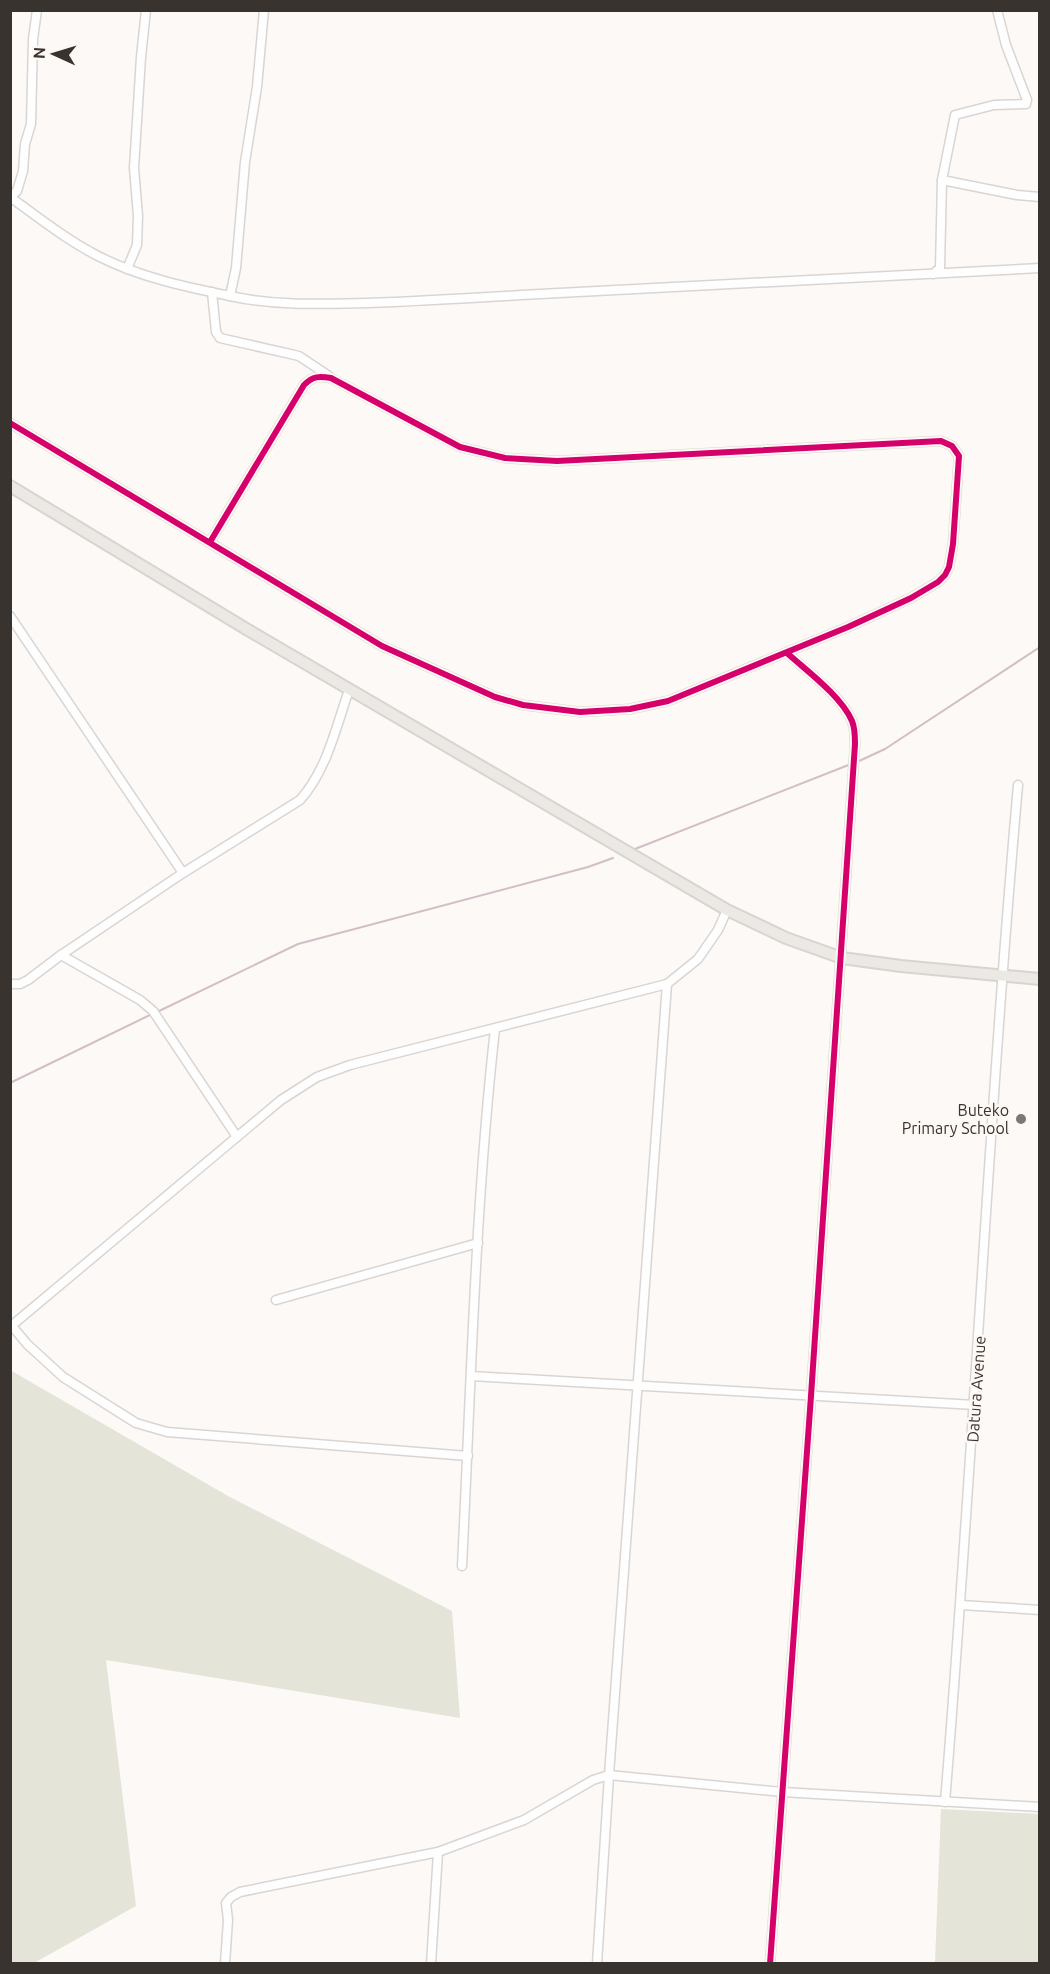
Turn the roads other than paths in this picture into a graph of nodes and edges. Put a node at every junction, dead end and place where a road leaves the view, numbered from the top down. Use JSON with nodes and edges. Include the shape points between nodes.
{"nodes":[{"id":1,"x":37,"y":10,"type":"edge"},
{"id":2,"x":146,"y":10,"type":"edge"},
{"id":3,"x":264,"y":10,"type":"edge"},
{"id":4,"x":997,"y":10,"type":"edge"},
{"id":5,"x":942,"y":180,"type":"junction"},
{"id":6,"x":10,"y":197,"type":"edge"},
{"id":7,"x":1040,"y":197,"type":"edge"},
{"id":8,"x":1040,"y":268,"type":"edge"},
{"id":9,"x":127,"y":269,"type":"junction"},
{"id":10,"x":933,"y":274,"type":"junction"},
{"id":11,"x":212,"y":292,"type":"junction"},
{"id":12,"x":230,"y":296,"type":"junction"},
{"id":13,"x":331,"y":378,"type":"junction"},
{"id":14,"x":10,"y":423,"type":"edge"},
{"id":15,"x":10,"y":486,"type":"edge"},
{"id":16,"x":210,"y":543,"type":"junction"},
{"id":17,"x":10,"y":616,"type":"edge"},
{"id":18,"x":787,"y":653,"type":"junction"},
{"id":19,"x":350,"y":690,"type":"junction"},
{"id":20,"x":1018,"y":785,"type":"dead end"},
{"id":21,"x":183,"y":873,"type":"junction"},
{"id":22,"x":728,"y":910,"type":"junction"},
{"id":23,"x":61,"y":955,"type":"junction"},
{"id":24,"x":842,"y":958,"type":"junction"},
{"id":25,"x":1001,"y":975,"type":"junction"},
{"id":26,"x":1040,"y":979,"type":"edge"},
{"id":27,"x":10,"y":984,"type":"edge"},
{"id":28,"x":667,"y":984,"type":"junction"},
{"id":29,"x":495,"y":1029,"type":"junction"},
{"id":30,"x":237,"y":1137,"type":"junction"},
{"id":31,"x":478,"y":1243,"type":"junction"},
{"id":32,"x":276,"y":1300,"type":"dead end"},
{"id":33,"x":11,"y":1327,"type":"edge"},
{"id":34,"x":471,"y":1376,"type":"junction"},
{"id":35,"x":639,"y":1386,"type":"junction"},
{"id":36,"x":812,"y":1396,"type":"junction"},
{"id":37,"x":975,"y":1405,"type":"junction"},
{"id":38,"x":468,"y":1456,"type":"junction"},
{"id":39,"x":462,"y":1566,"type":"dead end"},
{"id":40,"x":961,"y":1605,"type":"junction"},
{"id":41,"x":1040,"y":1610,"type":"edge"},
{"id":42,"x":609,"y":1775,"type":"junction"},
{"id":43,"x":782,"y":1792,"type":"junction"},
{"id":44,"x":945,"y":1802,"type":"junction"},
{"id":45,"x":1040,"y":1808,"type":"edge"},
{"id":46,"x":438,"y":1852,"type":"junction"},
{"id":47,"x":225,"y":1964,"type":"edge"},
{"id":48,"x":431,"y":1964,"type":"edge"},
{"id":49,"x":597,"y":1964,"type":"edge"},
{"id":50,"x":771,"y":1964,"type":"edge"}],
"edges":[{"from":1,"to":6,"type":"street","via":[[31,124],[24,144],[23,171],[17,191]]},
{"from":2,"to":9,"type":"street","via":[[134,168],[137,245]]},
{"from":3,"to":12,"type":"street"},
{"from":4,"to":5,"type":"street","via":[[1028,100],[1026,104],[994,105],[955,115]]},
{"from":5,"to":7,"type":"street"},
{"from":5,"to":10,"type":"street","via":[[940,268]]},
{"from":6,"to":9,"type":"street","via":[[73,242]]},
{"from":8,"to":10,"type":"street"},
{"from":9,"to":11,"type":"street"},
{"from":10,"to":12,"type":"street","via":[[363,303],[298,304]]},
{"from":11,"to":12,"type":"street"},
{"from":11,"to":13,"type":"street","via":[[220,338],[299,356]]},
{"from":13,"to":16,"type":"street","via":[[315,377],[304,385]]},
{"from":13,"to":18,"type":"street","via":[[460,447],[505,458],[557,461],[941,441],[952,446],[959,456],[953,544],[945,575],[911,598]]},
{"from":14,"to":16,"type":"street"},
{"from":15,"to":19,"type":"main road"},
{"from":16,"to":18,"type":"street","via":[[382,646],[484,693],[524,705],[580,712],[644,707]]},
{"from":17,"to":21,"type":"street"},
{"from":18,"to":24,"type":"street","via":[[836,698],[854,728]]},
{"from":19,"to":21,"type":"street","via":[[319,773],[305,794]]},
{"from":19,"to":22,"type":"main road"},
{"from":20,"to":25,"type":"street","name":"Datura Avenue"},
{"from":21,"to":23,"type":"street"},
{"from":22,"to":24,"type":"main road","via":[[786,938]]},
{"from":22,"to":28,"type":"street","via":[[698,959]]},
{"from":23,"to":27,"type":"street","via":[[20,984]]},
{"from":23,"to":30,"type":"street","via":[[153,1011]]},
{"from":24,"to":25,"type":"main road"},
{"from":24,"to":36,"type":"street"},
{"from":25,"to":26,"type":"main road"},
{"from":25,"to":37,"type":"street","name":"Datura Avenue"},
{"from":28,"to":29,"type":"street"},
{"from":28,"to":35,"type":"street"},
{"from":29,"to":30,"type":"street","via":[[317,1077],[281,1100]]},
{"from":29,"to":31,"type":"street"},
{"from":30,"to":33,"type":"street"},
{"from":31,"to":32,"type":"street"},
{"from":31,"to":34,"type":"street"},
{"from":33,"to":38,"type":"street","via":[[63,1377],[136,1423],[167,1432]]},
{"from":34,"to":35,"type":"street"},
{"from":34,"to":38,"type":"street"},
{"from":35,"to":36,"type":"street"},
{"from":35,"to":42,"type":"street"},
{"from":36,"to":37,"type":"street"},
{"from":36,"to":43,"type":"street"},
{"from":37,"to":40,"type":"street","name":"Datura Avenue"},
{"from":38,"to":39,"type":"street"},
{"from":40,"to":41,"type":"street"},
{"from":40,"to":44,"type":"street","name":"Datura Avenue"},
{"from":42,"to":43,"type":"street"},
{"from":42,"to":46,"type":"street","via":[[593,1779],[524,1820]]},
{"from":42,"to":49,"type":"street"},
{"from":43,"to":44,"type":"street"},
{"from":43,"to":50,"type":"street"},
{"from":44,"to":45,"type":"street"},
{"from":46,"to":47,"type":"street","via":[[240,1892],[226,1904]]},
{"from":46,"to":48,"type":"street"}]}
